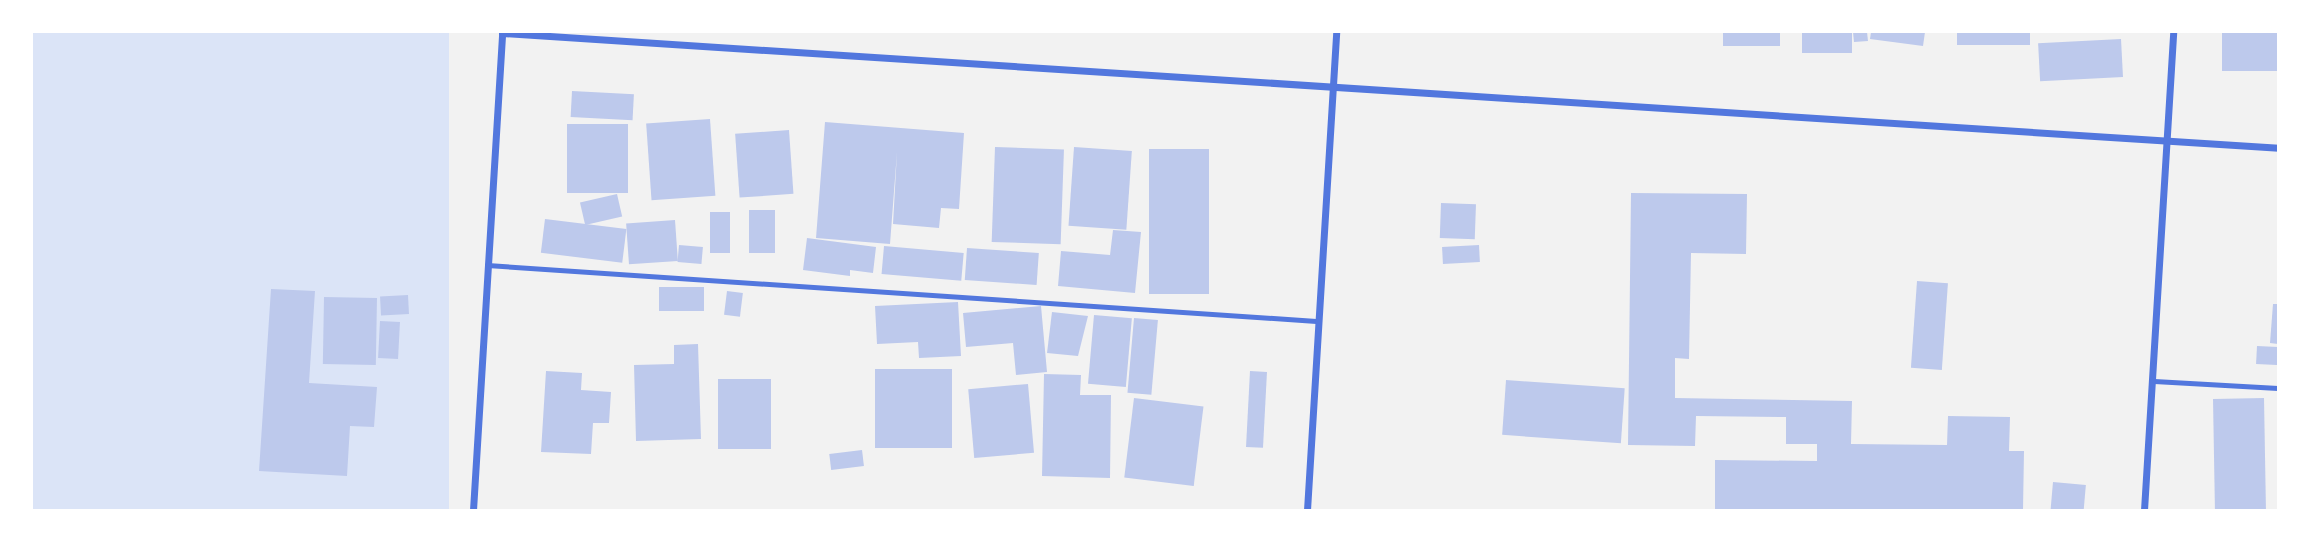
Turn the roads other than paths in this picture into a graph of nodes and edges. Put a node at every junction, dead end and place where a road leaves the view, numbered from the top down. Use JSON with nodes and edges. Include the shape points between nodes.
{"nodes":[{"id":1,"x":502,"y":32,"type":"edge"},
{"id":2,"x":1336,"y":32,"type":"edge"},
{"id":3,"x":2173,"y":32,"type":"edge"},
{"id":4,"x":1332,"y":86,"type":"junction"},
{"id":5,"x":2163,"y":141,"type":"junction"},
{"id":6,"x":2278,"y":148,"type":"edge"},
{"id":7,"x":487,"y":265,"type":"junction"},
{"id":8,"x":1316,"y":321,"type":"junction"},
{"id":9,"x":2154,"y":381,"type":"junction"},
{"id":10,"x":2278,"y":388,"type":"edge"},
{"id":11,"x":473,"y":510,"type":"edge"},
{"id":12,"x":1307,"y":510,"type":"edge"},
{"id":13,"x":2144,"y":510,"type":"edge"}],
"edges":[{"from":1,"to":4,"type":"street"},
{"from":1,"to":7,"type":"street"},
{"from":2,"to":4,"type":"street"},
{"from":3,"to":5,"type":"street"},
{"from":4,"to":5,"type":"street"},
{"from":4,"to":8,"type":"street"},
{"from":5,"to":6,"type":"street"},
{"from":5,"to":9,"type":"street"},
{"from":7,"to":8,"type":"lane"},
{"from":7,"to":11,"type":"street"},
{"from":8,"to":12,"type":"street"},
{"from":9,"to":10,"type":"lane"},
{"from":9,"to":13,"type":"street"}]}
